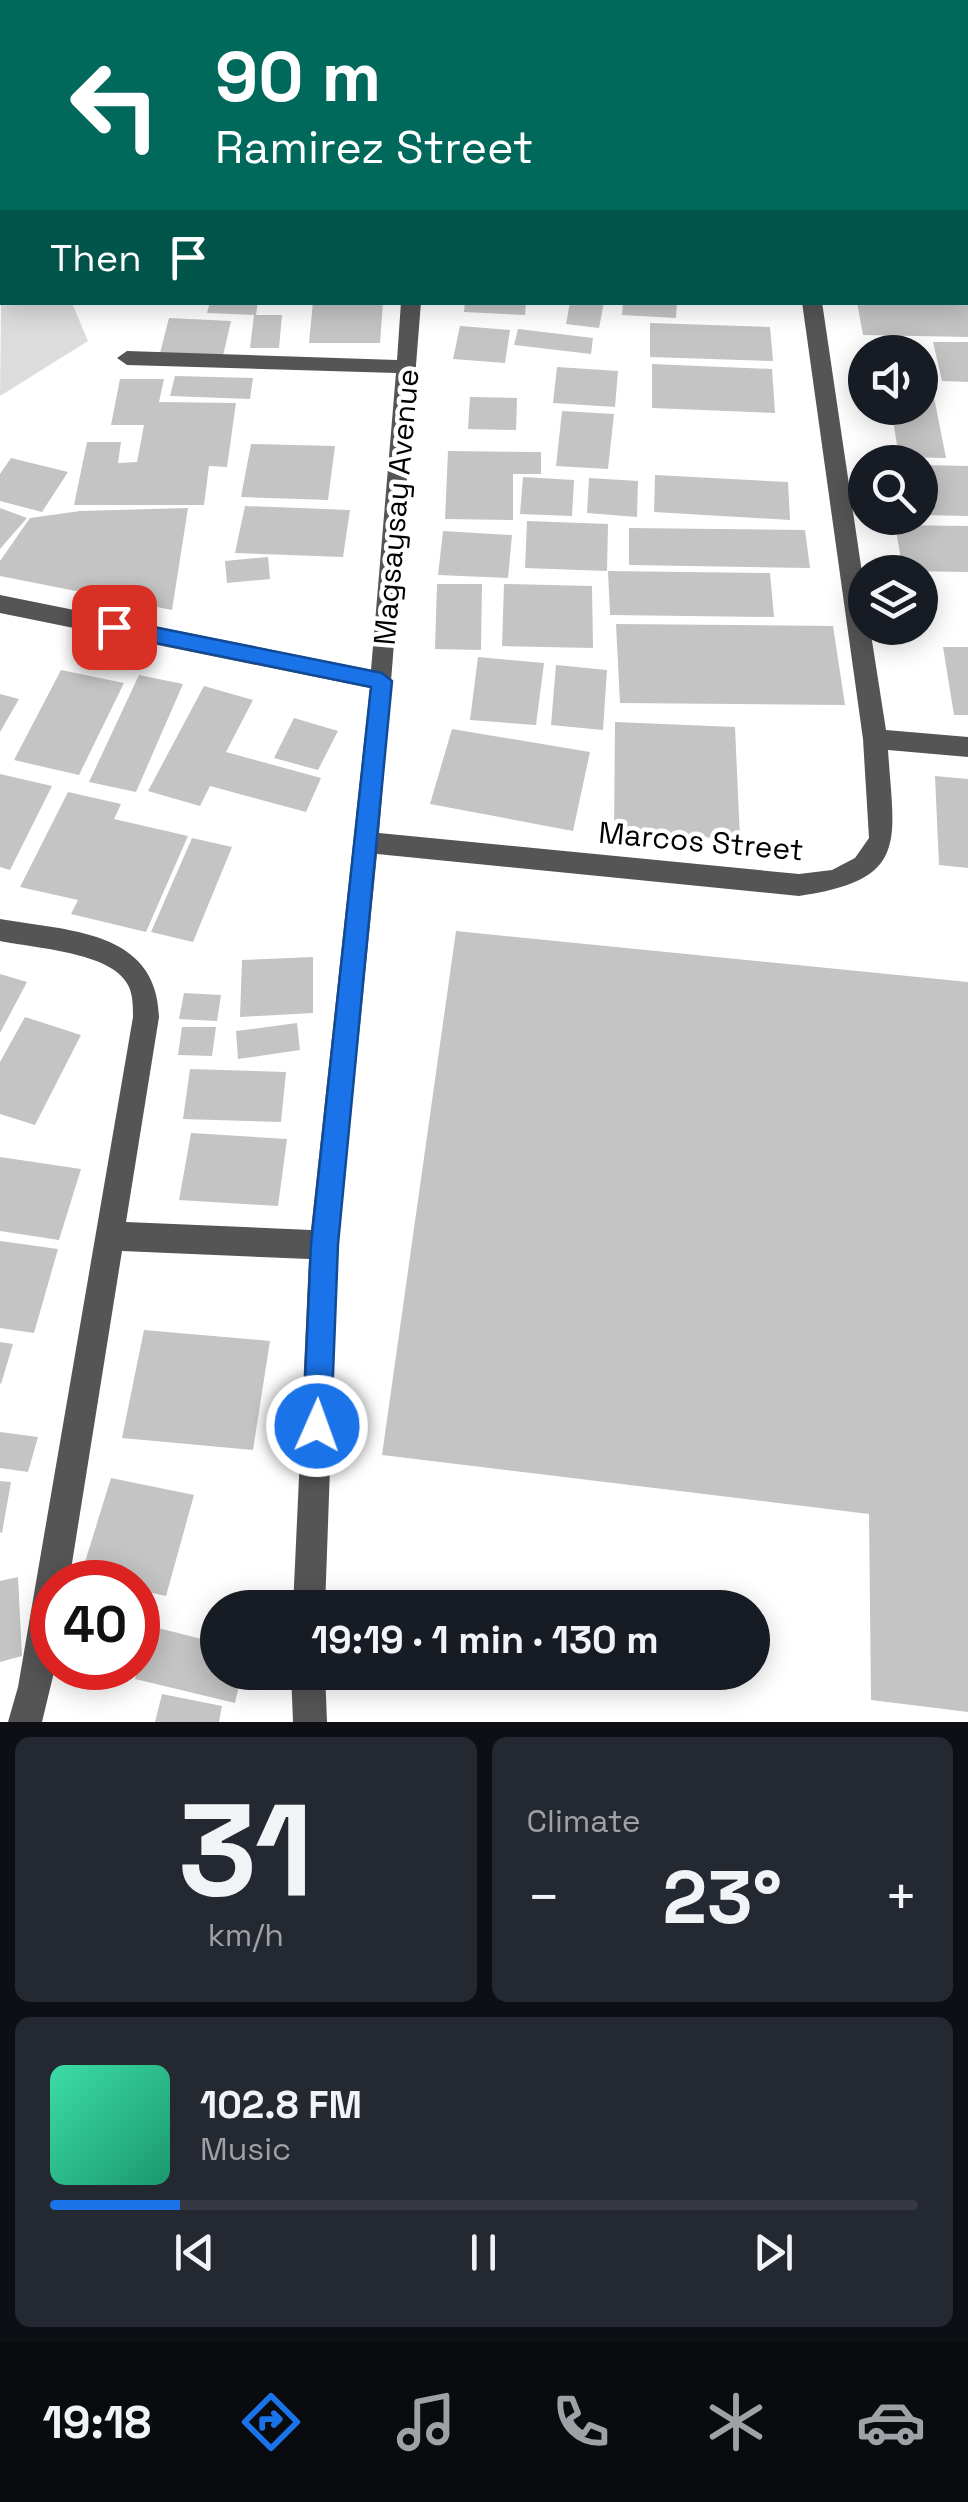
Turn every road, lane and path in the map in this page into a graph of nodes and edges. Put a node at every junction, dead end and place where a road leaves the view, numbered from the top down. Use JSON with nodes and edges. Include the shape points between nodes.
{"nodes":[{"id":1,"x":411,"y":305,"type":"edge"},
{"id":2,"x":812,"y":305,"type":"edge"},
{"id":3,"x":127,"y":358,"type":"dead end"},
{"id":4,"x":407,"y":367,"type":"junction"},
{"id":5,"x":0,"y":604,"type":"edge"},
{"id":6,"x":382,"y":681,"type":"junction"},
{"id":7,"x":874,"y":740,"type":"junction"},
{"id":8,"x":968,"y":747,"type":"edge"},
{"id":9,"x":365,"y":842,"type":"junction"},
{"id":10,"x":0,"y":930,"type":"edge"},
{"id":11,"x":109,"y":1236,"type":"junction"},
{"id":12,"x":324,"y":1244,"type":"junction"},
{"id":13,"x":310,"y":1590,"type":"edge"},
{"id":14,"x":309,"y":1690,"type":"edge"},
{"id":15,"x":25,"y":1722,"type":"edge"},
{"id":16,"x":310,"y":1722,"type":"edge"}],
"edges":[{"from":1,"to":4,"type":"street","name":"Magsaysay Avenue"},
{"from":2,"to":7,"type":"street","name":"Marcos Street"},
{"from":3,"to":4,"type":"street"},
{"from":4,"to":6,"type":"street","name":"Magsaysay Avenue"},
{"from":5,"to":6,"type":"street"},
{"from":6,"to":9,"type":"street","name":"Magsaysay Avenue"},
{"from":7,"to":8,"type":"street"},
{"from":7,"to":9,"type":"street","name":"Marcos Street","via":[[881,840],[864,866],[835,880],[799,885]]},
{"from":9,"to":12,"type":"street","name":"Magsaysay Avenue"},
{"from":10,"to":11,"type":"street","via":[[103,952],[127,963],[140,979],[146,1017]]},
{"from":11,"to":12,"type":"street"},
{"from":11,"to":15,"type":"street"},
{"from":12,"to":13,"type":"street","name":"Magsaysay Avenue"},
{"from":14,"to":16,"type":"street"}]}
